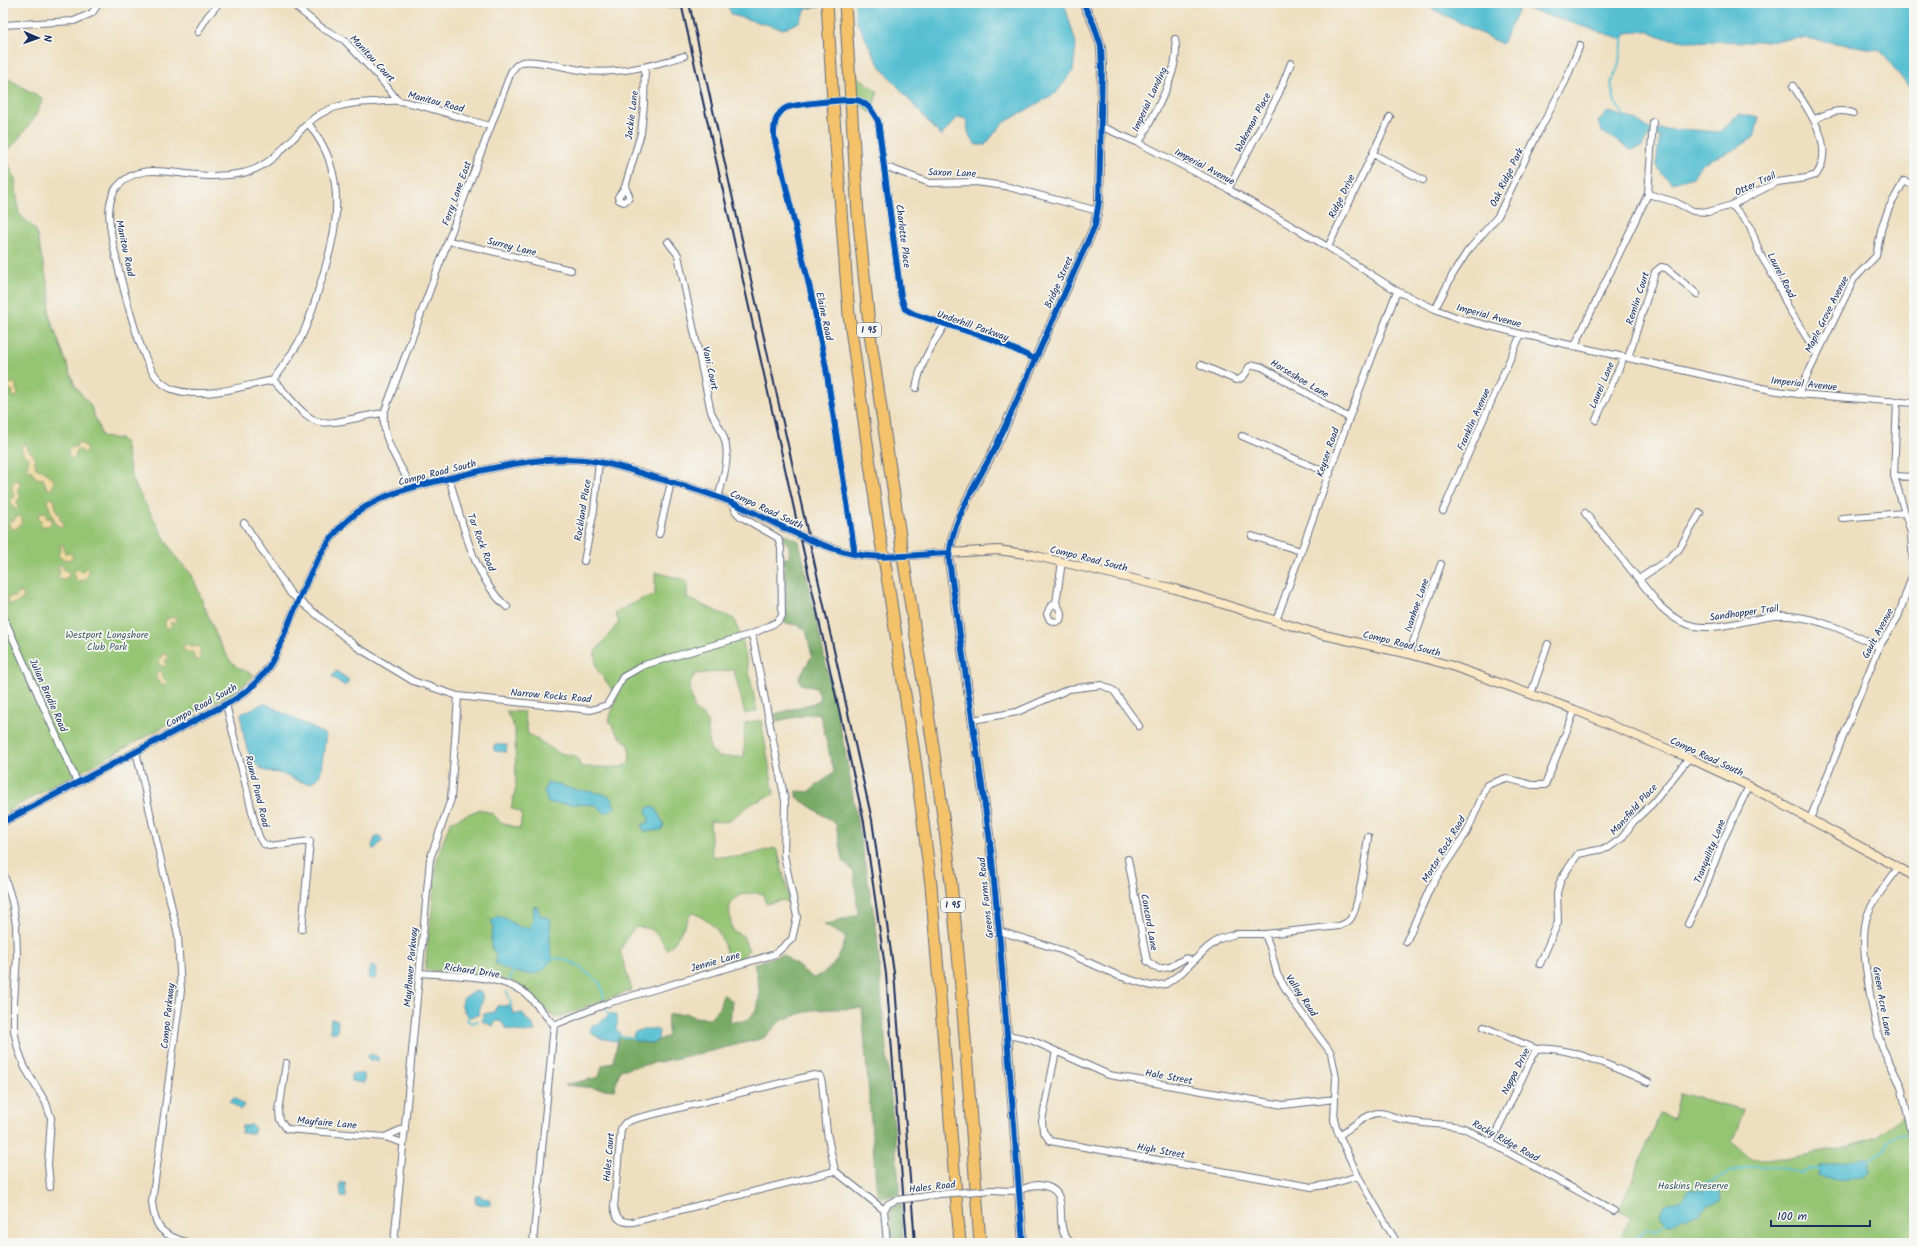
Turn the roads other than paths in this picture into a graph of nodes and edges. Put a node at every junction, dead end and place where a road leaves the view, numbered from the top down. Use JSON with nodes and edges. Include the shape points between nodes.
{"nodes":[{"id":1,"x":99,"y":3,"type":"edge"},
{"id":2,"x":219,"y":3,"type":"edge"},
{"id":3,"x":291,"y":3,"type":"edge"},
{"id":4,"x":828,"y":3,"type":"edge"},
{"id":5,"x":845,"y":3,"type":"edge"},
{"id":6,"x":1083,"y":3,"type":"edge"},
{"id":7,"x":3,"y":25,"type":"edge"},
{"id":8,"x":198,"y":32,"type":"dead end"},
{"id":9,"x":1176,"y":39,"type":"dead end"},
{"id":10,"x":1580,"y":45,"type":"dead end"},
{"id":11,"x":684,"y":56,"type":"dead end"},
{"id":12,"x":1290,"y":64,"type":"dead end"},
{"id":13,"x":645,"y":68,"type":"junction"},
{"id":14,"x":1793,"y":86,"type":"dead end"},
{"id":15,"x":398,"y":101,"type":"junction"},
{"id":16,"x":1853,"y":113,"type":"dead end"},
{"id":17,"x":1390,"y":117,"type":"dead end"},
{"id":18,"x":1814,"y":119,"type":"junction"},
{"id":19,"x":308,"y":123,"type":"junction"},
{"id":20,"x":1653,"y":124,"type":"dead end"},
{"id":21,"x":490,"y":126,"type":"junction"},
{"id":22,"x":1100,"y":126,"type":"junction"},
{"id":23,"x":1139,"y":143,"type":"junction"},
{"id":24,"x":1373,"y":154,"type":"junction"},
{"id":25,"x":884,"y":166,"type":"junction"},
{"id":26,"x":1423,"y":180,"type":"dead end"},
{"id":27,"x":1914,"y":186,"type":"edge"},
{"id":28,"x":625,"y":187,"type":"dead end"},
{"id":29,"x":1228,"y":189,"type":"junction"},
{"id":30,"x":1648,"y":194,"type":"junction"},
{"id":31,"x":1732,"y":205,"type":"junction"},
{"id":32,"x":1098,"y":211,"type":"junction"},
{"id":33,"x":449,"y":241,"type":"junction"},
{"id":34,"x":668,"y":242,"type":"dead end"},
{"id":35,"x":1328,"y":247,"type":"junction"},
{"id":36,"x":571,"y":270,"type":"dead end"},
{"id":37,"x":1397,"y":291,"type":"junction"},
{"id":38,"x":1697,"y":294,"type":"dead end"},
{"id":39,"x":905,"y":309,"type":"joint"},
{"id":40,"x":1435,"y":309,"type":"junction"},
{"id":41,"x":944,"y":326,"type":"junction"},
{"id":42,"x":1521,"y":334,"type":"junction"},
{"id":43,"x":1574,"y":347,"type":"junction"},
{"id":44,"x":1817,"y":354,"type":"junction"},
{"id":45,"x":1626,"y":358,"type":"junction"},
{"id":46,"x":1035,"y":359,"type":"junction"},
{"id":47,"x":1201,"y":365,"type":"dead end"},
{"id":48,"x":273,"y":380,"type":"junction"},
{"id":49,"x":916,"y":388,"type":"dead end"},
{"id":50,"x":1798,"y":394,"type":"junction"},
{"id":51,"x":1897,"y":402,"type":"junction"},
{"id":52,"x":1914,"y":403,"type":"edge"},
{"id":53,"x":384,"y":413,"type":"junction"},
{"id":54,"x":1349,"y":418,"type":"junction"},
{"id":55,"x":1596,"y":420,"type":"dead end"},
{"id":56,"x":1242,"y":436,"type":"dead end"},
{"id":57,"x":599,"y":462,"type":"junction"},
{"id":58,"x":1330,"y":474,"type":"junction"},
{"id":59,"x":1894,"y":476,"type":"junction"},
{"id":60,"x":1914,"y":477,"type":"edge"},
{"id":61,"x":449,"y":478,"type":"junction"},
{"id":62,"x":671,"y":482,"type":"junction"},
{"id":63,"x":412,"y":487,"type":"junction"},
{"id":64,"x":718,"y":498,"type":"junction"},
{"id":65,"x":733,"y":503,"type":"junction"},
{"id":66,"x":1443,"y":511,"type":"dead end"},
{"id":67,"x":1904,"y":512,"type":"junction"},
{"id":68,"x":1584,"y":513,"type":"dead end"},
{"id":69,"x":1700,"y":513,"type":"dead end"},
{"id":70,"x":1842,"y":518,"type":"dead end"},
{"id":71,"x":244,"y":523,"type":"dead end"},
{"id":72,"x":659,"y":534,"type":"dead end"},
{"id":73,"x":1252,"y":536,"type":"dead end"},
{"id":74,"x":1301,"y":551,"type":"junction"},
{"id":75,"x":950,"y":553,"type":"junction"},
{"id":76,"x":854,"y":554,"type":"junction"},
{"id":77,"x":584,"y":561,"type":"dead end"},
{"id":78,"x":1062,"y":562,"type":"junction"},
{"id":79,"x":1441,"y":564,"type":"dead end"},
{"id":80,"x":1639,"y":579,"type":"junction"},
{"id":81,"x":299,"y":601,"type":"junction"},
{"id":82,"x":1056,"y":603,"type":"dead end"},
{"id":83,"x":507,"y":607,"type":"dead end"},
{"id":84,"x":3,"y":616,"type":"edge"},
{"id":85,"x":1276,"y":621,"type":"junction"},
{"id":86,"x":752,"y":634,"type":"junction"},
{"id":87,"x":1548,"y":644,"type":"dead end"},
{"id":88,"x":1879,"y":647,"type":"junction"},
{"id":89,"x":1409,"y":654,"type":"junction"},
{"id":90,"x":1531,"y":694,"type":"junction"},
{"id":91,"x":458,"y":696,"type":"junction"},
{"id":92,"x":226,"y":704,"type":"junction"},
{"id":93,"x":1575,"y":710,"type":"junction"},
{"id":94,"x":973,"y":720,"type":"junction"},
{"id":95,"x":1139,"y":726,"type":"dead end"},
{"id":96,"x":136,"y":752,"type":"junction"},
{"id":97,"x":1689,"y":758,"type":"junction"},
{"id":98,"x":77,"y":782,"type":"junction"},
{"id":99,"x":1749,"y":786,"type":"junction"},
{"id":100,"x":1810,"y":819,"type":"junction"},
{"id":101,"x":3,"y":822,"type":"edge"},
{"id":102,"x":1368,"y":836,"type":"dead end"},
{"id":103,"x":1128,"y":859,"type":"dead end"},
{"id":104,"x":1898,"y":868,"type":"junction"},
{"id":105,"x":3,"y":872,"type":"edge"},
{"id":106,"x":1914,"y":876,"type":"edge"},
{"id":107,"x":1688,"y":924,"type":"dead end"},
{"id":108,"x":302,"y":929,"type":"dead end"},
{"id":109,"x":999,"y":931,"type":"junction"},
{"id":110,"x":1265,"y":934,"type":"junction"},
{"id":111,"x":1406,"y":942,"type":"dead end"},
{"id":112,"x":1193,"y":961,"type":"junction"},
{"id":113,"x":1540,"y":964,"type":"dead end"},
{"id":114,"x":420,"y":974,"type":"junction"},
{"id":115,"x":554,"y":1025,"type":"junction"},
{"id":116,"x":1484,"y":1027,"type":"dead end"},
{"id":117,"x":1008,"y":1035,"type":"junction"},
{"id":118,"x":1536,"y":1049,"type":"junction"},
{"id":119,"x":1056,"y":1051,"type":"junction"},
{"id":120,"x":286,"y":1063,"type":"dead end"},
{"id":121,"x":1648,"y":1082,"type":"dead end"},
{"id":122,"x":1335,"y":1099,"type":"junction"},
{"id":123,"x":405,"y":1128,"type":"junction"},
{"id":124,"x":1339,"y":1136,"type":"junction"},
{"id":125,"x":385,"y":1137,"type":"junction"},
{"id":126,"x":1914,"y":1142,"type":"edge"},
{"id":127,"x":403,"y":1143,"type":"junction"},
{"id":128,"x":1491,"y":1143,"type":"junction"},
{"id":129,"x":835,"y":1171,"type":"junction"},
{"id":130,"x":1358,"y":1176,"type":"junction"},
{"id":131,"x":50,"y":1188,"type":"dead end"},
{"id":132,"x":1019,"y":1190,"type":"junction"},
{"id":133,"x":884,"y":1210,"type":"junction"},
{"id":134,"x":1614,"y":1211,"type":"dead end"},
{"id":135,"x":188,"y":1243,"type":"edge"},
{"id":136,"x":394,"y":1243,"type":"edge"},
{"id":137,"x":533,"y":1243,"type":"edge"},
{"id":138,"x":886,"y":1243,"type":"edge"},
{"id":139,"x":960,"y":1243,"type":"edge"},
{"id":140,"x":980,"y":1243,"type":"edge"},
{"id":141,"x":1023,"y":1243,"type":"edge"},
{"id":142,"x":1072,"y":1243,"type":"edge"},
{"id":143,"x":1397,"y":1243,"type":"edge"}],
"edges":[{"from":1,"to":7,"type":"street","via":[[86,17],[74,21]]},
{"from":2,"to":8,"type":"street"},
{"from":3,"to":15,"type":"street","name":"Manitou Court","via":[[322,28],[344,40]]},
{"from":4,"to":139,"type":"highway","number":"I 95","bridge":true,"via":[[849,315],[932,891]]},
{"from":5,"to":140,"type":"highway","number":"I 95","bridge":true,"via":[[858,214],[870,334],[948,855],[960,975]]},
{"from":6,"to":22,"type":"main road","name":"Bridge Street","via":[[1094,25],[1100,46]]},
{"from":9,"to":23,"type":"street","name":"Imperial Landing","via":[[1178,50],[1170,80]]},
{"from":10,"to":40,"type":"street","name":"Oak Ridge Park","via":[[1566,80],[1498,216],[1467,252]]},
{"from":11,"to":13,"type":"street","name":"Ferry Lane East"},
{"from":12,"to":29,"type":"street","name":"Wakeman Place","via":[[1279,93]]},
{"from":13,"to":21,"type":"street","name":"Ferry Lane East","via":[[588,71],[523,62],[516,65],[511,72]]},
{"from":13,"to":28,"type":"street","name":"Jackie Lane","via":[[641,133]]},
{"from":14,"to":18,"type":"street","name":"Otter Trail"},
{"from":15,"to":19,"type":"street","name":"Manitou Road","via":[[351,103],[331,107]]},
{"from":15,"to":21,"type":"street","name":"Manitou Road"},
{"from":16,"to":18,"type":"street","via":[[1839,110]]},
{"from":17,"to":24,"type":"street","name":"Ridge Drive"},
{"from":18,"to":31,"type":"street","name":"Otter Trail","via":[[1824,157],[1822,166],[1816,174],[1777,182]]},
{"from":19,"to":48,"type":"street","via":[[321,141],[330,163],[336,196],[336,226],[311,314],[300,340]]},
{"from":19,"to":48,"type":"street","name":"Manitou Road","via":[[275,156],[262,166],[245,173],[197,176],[143,171],[128,177],[116,189],[110,204],[109,219],[114,246],[136,334],[147,361],[160,380],[172,389],[193,392],[215,392]]},
{"from":20,"to":30,"type":"street"},
{"from":21,"to":33,"type":"street","name":"Ferry Lane East"},
{"from":22,"to":23,"type":"street","name":"Imperial Avenue"},
{"from":22,"to":32,"type":"main road","name":"Bridge Street"},
{"from":23,"to":29,"type":"street","name":"Imperial Avenue"},
{"from":24,"to":26,"type":"street"},
{"from":24,"to":35,"type":"street","name":"Ridge Drive"},
{"from":25,"to":32,"type":"street","name":"Saxon Lane","via":[[930,183],[976,182],[1005,186]]},
{"from":25,"to":39,"type":"street","name":"Charlotte Place","via":[[901,297]]},
{"from":25,"to":76,"type":"street","name":"Elaine Road","via":[[878,121],[869,106],[858,100],[805,103],[786,107],[778,116],[774,136],[826,368]]},
{"from":27,"to":44,"type":"street","name":"Maple Grove Avenue","via":[[1904,181],[1882,226],[1876,256],[1854,279]]},
{"from":29,"to":35,"type":"street","name":"Imperial Avenue"},
{"from":30,"to":31,"type":"street","name":"Otter Trail","via":[[1675,202],[1693,211],[1708,212]]},
{"from":30,"to":43,"type":"street"},
{"from":31,"to":44,"type":"street","name":"Laurel Road","via":[[1750,226],[1760,254],[1789,309]]},
{"from":32,"to":46,"type":"main road","name":"Bridge Street","via":[[1095,225]]},
{"from":33,"to":36,"type":"street","name":"Surrey Lane"},
{"from":33,"to":53,"type":"street","name":"Ferry Lane East"},
{"from":34,"to":64,"type":"street","name":"Vani Court","via":[[678,255],[711,412],[726,445],[727,459]]},
{"from":35,"to":37,"type":"street","name":"Imperial Avenue"},
{"from":37,"to":40,"type":"street","name":"Imperial Avenue"},
{"from":37,"to":54,"type":"street","name":"Keyser Road"},
{"from":38,"to":45,"type":"street","name":"Remlin Court","via":[[1666,268],[1661,267],[1655,272]]},
{"from":39,"to":41,"type":"street","name":"Underhill Parkway"},
{"from":40,"to":42,"type":"street","name":"Imperial Avenue","via":[[1458,318]]},
{"from":41,"to":46,"type":"street","name":"Underhill Parkway","via":[[994,340]]},
{"from":41,"to":49,"type":"street","via":[[926,356]]},
{"from":42,"to":43,"type":"street","name":"Imperial Avenue"},
{"from":42,"to":66,"type":"street","name":"Franklin Avenue"},
{"from":43,"to":45,"type":"street","name":"Imperial Avenue"},
{"from":44,"to":50,"type":"street","name":"Maple Grove Avenue"},
{"from":45,"to":50,"type":"street","name":"Imperial Avenue","via":[[1759,388]]},
{"from":45,"to":55,"type":"street","name":"Laurel Lane"},
{"from":46,"to":75,"type":"main road","name":"Bridge Street","via":[[960,518],[953,535]]},
{"from":47,"to":54,"type":"street","name":"Horseshoe Lane","via":[[1236,380],[1244,377],[1249,367],[1262,367]]},
{"from":48,"to":53,"type":"street","via":[[307,415],[318,422],[329,423]]},
{"from":50,"to":51,"type":"street","name":"Imperial Avenue"},
{"from":51,"to":52,"type":"street","name":"Imperial Avenue"},
{"from":51,"to":59,"type":"street","name":"Gault Avenue"},
{"from":53,"to":63,"type":"street","name":"Ferry Lane East","via":[[389,443]]},
{"from":54,"to":58,"type":"street","name":"Keyser Road"},
{"from":56,"to":58,"type":"street"},
{"from":57,"to":61,"type":"street","name":"Compo Road South","via":[[534,460]]},
{"from":57,"to":62,"type":"street","name":"Compo Road South"},
{"from":57,"to":77,"type":"street","name":"Rockland Place","via":[[594,510]]},
{"from":58,"to":74,"type":"street","name":"Keyser Road"},
{"from":59,"to":60,"type":"street"},
{"from":59,"to":67,"type":"street","name":"Gault Avenue"},
{"from":61,"to":63,"type":"street","name":"Compo Road South"},
{"from":61,"to":83,"type":"street","name":"Tar Rock Road","via":[[476,561],[488,585]]},
{"from":62,"to":64,"type":"street","name":"Compo Road South"},
{"from":62,"to":72,"type":"street"},
{"from":63,"to":81,"type":"street","name":"Compo Road South","via":[[378,500],[348,520],[325,548]]},
{"from":64,"to":65,"type":"street","name":"Compo Road South"},
{"from":65,"to":76,"type":"street","name":"Compo Road South","via":[[800,536]]},
{"from":65,"to":86,"type":"street","name":"Narrow Rocks Road","via":[[740,516],[778,538],[782,548],[782,616],[777,622]]},
{"from":67,"to":70,"type":"street"},
{"from":67,"to":88,"type":"street","name":"Gault Avenue","via":[[1913,544],[1913,571],[1898,617]]},
{"from":68,"to":80,"type":"street","name":"Sandhopper Trail"},
{"from":69,"to":80,"type":"street","via":[[1679,549]]},
{"from":71,"to":81,"type":"street","name":"Narrow Rocks Road","via":[[291,594]]},
{"from":73,"to":74,"type":"street"},
{"from":74,"to":85,"type":"street","name":"Keyser Road"},
{"from":75,"to":76,"type":"street","name":"Compo Road South","via":[[888,556]]},
{"from":75,"to":78,"type":"main road","name":"Compo Road South","via":[[1009,551]]},
{"from":75,"to":94,"type":"main road","name":"Greens Farms Road","via":[[949,569]]},
{"from":78,"to":82,"type":"street"},
{"from":78,"to":85,"type":"main road","name":"Compo Road South","via":[[1181,590]]},
{"from":79,"to":89,"type":"street","name":"Ivanhoe Lane"},
{"from":80,"to":88,"type":"street","name":"Sandhopper Trail","via":[[1661,607],[1686,624],[1707,628],[1768,617],[1789,616],[1816,620]]},
{"from":81,"to":91,"type":"street","name":"Narrow Rocks Road","via":[[357,646],[413,681]]},
{"from":81,"to":92,"type":"street","name":"Compo Road South","via":[[274,657],[263,675],[249,689]]},
{"from":84,"to":98,"type":"street","name":"Julian Brodie Road"},
{"from":85,"to":89,"type":"main road","name":"Compo Road South","via":[[1315,633]]},
{"from":86,"to":91,"type":"street","name":"Narrow Rocks Road","via":[[644,665],[623,677],[607,705],[591,710]]},
{"from":86,"to":115,"type":"street","name":"Jennie Lane","via":[[785,801],[784,855],[797,917],[792,939],[775,954],[608,1003]]},
{"from":87,"to":90,"type":"street"},
{"from":88,"to":100,"type":"street","name":"Gault Avenue"},
{"from":89,"to":90,"type":"main road","name":"Compo Road South","via":[[1449,665]]},
{"from":90,"to":93,"type":"main road","name":"Compo Road South"},
{"from":91,"to":114,"type":"street","name":"Mayflower Parkway","via":[[453,785],[451,799],[430,859]]},
{"from":92,"to":96,"type":"street","name":"Compo Road South"},
{"from":92,"to":108,"type":"street","name":"Round Pond Road","via":[[261,842],[269,846],[310,841]]},
{"from":93,"to":97,"type":"main road","name":"Compo Road South"},
{"from":93,"to":111,"type":"street","name":"Mortar Rock Road","via":[[1545,786],[1506,778],[1487,784],[1467,832],[1431,886]]},
{"from":94,"to":95,"type":"street","via":[[1017,712],[1069,689],[1102,685],[1114,691]]},
{"from":94,"to":109,"type":"main road","name":"Greens Farms Road","via":[[990,841]]},
{"from":96,"to":98,"type":"street","name":"Compo Road South"},
{"from":96,"to":135,"type":"street","name":"Compo Parkway","via":[[178,935],[181,960],[181,991],[152,1202],[159,1228],[166,1235]]},
{"from":97,"to":99,"type":"main road","name":"Compo Road South"},
{"from":97,"to":113,"type":"street","name":"Mansfield Place","via":[[1622,838],[1608,848],[1578,854],[1561,879],[1557,893],[1558,922]]},
{"from":98,"to":101,"type":"street","name":"Compo Road South"},
{"from":99,"to":100,"type":"main road","name":"Compo Road South"},
{"from":99,"to":107,"type":"street","name":"Tranquility Lane"},
{"from":100,"to":104,"type":"main road","name":"Compo Road South"},
{"from":102,"to":110,"type":"street","via":[[1353,917],[1347,923]]},
{"from":103,"to":112,"type":"street","name":"Concord Lane","via":[[1147,961],[1158,969],[1170,967],[1186,958]]},
{"from":104,"to":106,"type":"main road","name":"Compo Road South"},
{"from":104,"to":126,"type":"street","name":"Green Acre Lane","via":[[1874,901],[1867,916],[1864,930],[1865,951],[1878,1034],[1901,1086]]},
{"from":105,"to":131,"type":"street","via":[[16,926],[14,1030],[25,1068],[46,1103],[51,1118],[48,1164]]},
{"from":109,"to":112,"type":"street","via":[[1061,950],[1119,976],[1151,986],[1166,984]]},
{"from":109,"to":117,"type":"main road","name":"Greens Farms Road"},
{"from":110,"to":112,"type":"street","via":[[1236,934],[1219,939]]},
{"from":110,"to":122,"type":"street","name":"Valley Road","via":[[1277,974],[1292,1000],[1331,1053],[1336,1078]]},
{"from":114,"to":115,"type":"street","name":"Richard Drive","via":[[505,984],[523,992]]},
{"from":114,"to":123,"type":"street","name":"Mayflower Parkway"},
{"from":115,"to":137,"type":"street"},
{"from":116,"to":118,"type":"street"},
{"from":117,"to":119,"type":"street","name":"Hale Street","via":[[1026,1038]]},
{"from":117,"to":132,"type":"main road","name":"Greens Farms Road"},
{"from":118,"to":121,"type":"street","name":"Nappa Drive","via":[[1565,1050]]},
{"from":118,"to":128,"type":"street","name":"Nappa Drive"},
{"from":119,"to":122,"type":"street","name":"Hale Street","via":[[1109,1075],[1222,1095],[1283,1105]]},
{"from":119,"to":130,"type":"street","name":"High Street","via":[[1042,1121],[1050,1141],[1312,1187]]},
{"from":120,"to":125,"type":"street","name":"Mayfaire Lane","via":[[279,1112],[280,1120],[287,1129]]},
{"from":122,"to":124,"type":"street","name":"Valley Road","via":[[1334,1120]]},
{"from":123,"to":125,"type":"street","name":"Mayfaire Lane"},
{"from":123,"to":127,"type":"street","name":"Mayflower Parkway"},
{"from":124,"to":128,"type":"street","name":"Rocky Ridge Road","via":[[1373,1114],[1383,1112],[1421,1124],[1444,1124],[1464,1128]]},
{"from":124,"to":130,"type":"street","name":"Valley Road"},
{"from":125,"to":127,"type":"street","name":"Mayfaire Lane"},
{"from":127,"to":136,"type":"street","name":"Mayflower Parkway"},
{"from":128,"to":134,"type":"street","name":"Rocky Ridge Road"},
{"from":129,"to":129,"type":"street","name":"Hales Court","via":[[827,1133],[822,1082],[820,1076],[814,1075],[640,1117],[625,1123],[621,1129],[615,1214],[619,1220],[633,1222]]},
{"from":129,"to":133,"type":"street"},
{"from":130,"to":143,"type":"street","name":"Valley Road"},
{"from":132,"to":133,"type":"street","name":"Hales Road","bridge":true,"via":[[940,1194],[896,1200],[888,1204]]},
{"from":132,"to":141,"type":"main road","name":"Greens Farms Road"},
{"from":132,"to":142,"type":"street","name":"Hales Road","via":[[1038,1185],[1055,1192],[1062,1208],[1063,1232]]},
{"from":133,"to":138,"type":"street"}]}
